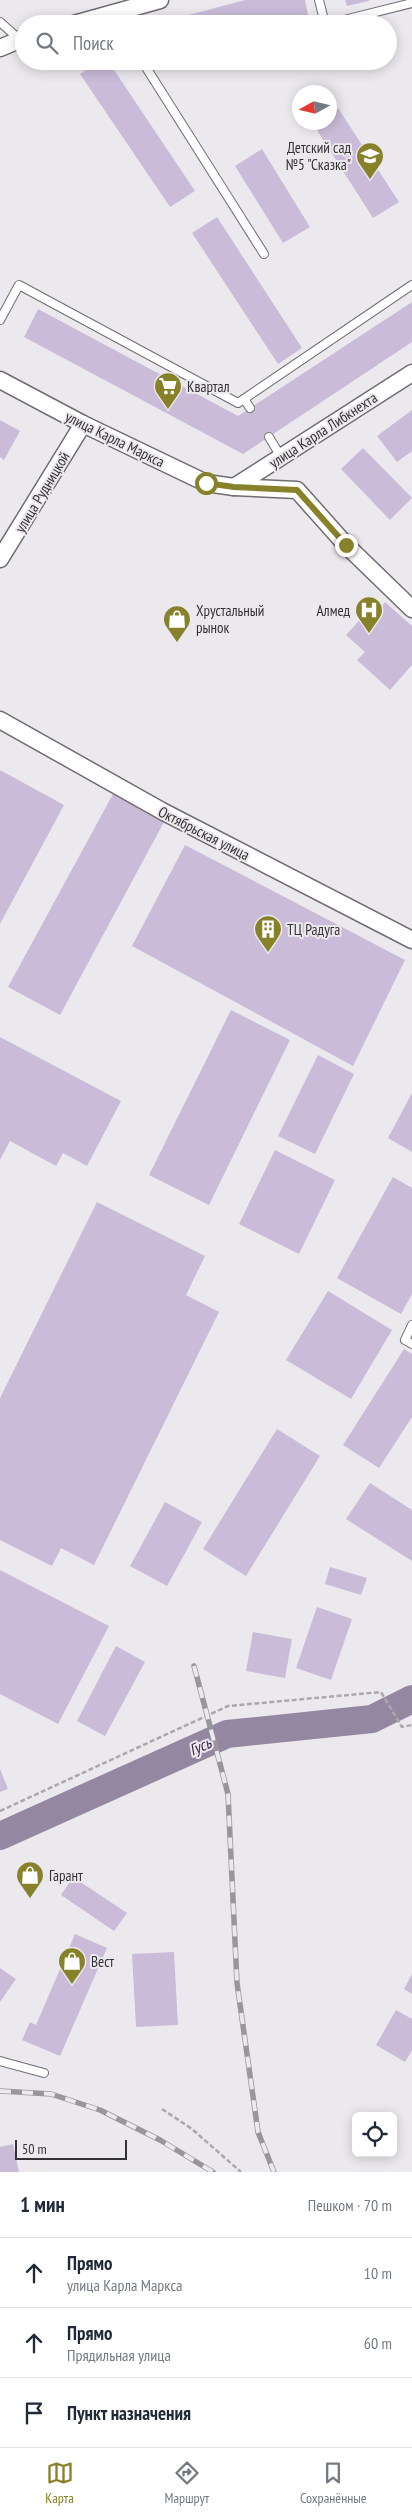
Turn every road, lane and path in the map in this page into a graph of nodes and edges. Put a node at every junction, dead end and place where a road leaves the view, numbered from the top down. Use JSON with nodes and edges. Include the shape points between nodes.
{"nodes":[{"id":1,"x":160,"y":0,"type":"edge"},
{"id":2,"x":319,"y":0,"type":"edge"},
{"id":3,"x":412,"y":3,"type":"edge"},
{"id":4,"x":123,"y":15,"type":"edge"},
{"id":5,"x":323,"y":15,"type":"edge"},
{"id":6,"x":363,"y":15,"type":"edge"},
{"id":7,"x":0,"y":22,"type":"edge"},
{"id":8,"x":15,"y":34,"type":"edge"},
{"id":9,"x":15,"y":42,"type":"edge"},
{"id":10,"x":0,"y":48,"type":"edge"},
{"id":11,"x":148,"y":70,"type":"edge"},
{"id":12,"x":264,"y":254,"type":"dead end"},
{"id":13,"x":412,"y":285,"type":"edge"},
{"id":14,"x":0,"y":320,"type":"edge"},
{"id":15,"x":412,"y":374,"type":"edge"},
{"id":16,"x":0,"y":380,"type":"edge"},
{"id":17,"x":244,"y":399,"type":"junction"},
{"id":18,"x":250,"y":408,"type":"dead end"},
{"id":19,"x":83,"y":424,"type":"junction"},
{"id":20,"x":269,"y":437,"type":"dead end"},
{"id":21,"x":282,"y":457,"type":"junction"},
{"id":22,"x":234,"y":487,"type":"junction"},
{"id":23,"x":0,"y":559,"type":"edge"},
{"id":24,"x":412,"y":609,"type":"edge"},
{"id":25,"x":0,"y":720,"type":"edge"},
{"id":26,"x":412,"y":940,"type":"edge"},
{"id":27,"x":412,"y":1326,"type":"edge"},
{"id":28,"x":412,"y":1344,"type":"edge"},
{"id":29,"x":412,"y":1725,"type":"edge"},
{"id":30,"x":0,"y":1811,"type":"edge"},
{"id":31,"x":0,"y":2061,"type":"edge"},
{"id":32,"x":44,"y":2073,"type":"dead end"},
{"id":33,"x":162,"y":2109,"type":"dead end"},
{"id":34,"x":241,"y":2172,"type":"edge"}],
"edges":[{"from":1,"to":4,"type":"street"},
{"from":2,"to":5,"type":"lane"},
{"from":3,"to":6,"type":"lane"},
{"from":7,"to":8,"type":"lane"},
{"from":9,"to":10,"type":"street"},
{"from":11,"to":12,"type":"lane"},
{"from":13,"to":17,"type":"lane"},
{"from":14,"to":17,"type":"lane","via":[[19,285],[238,403]]},
{"from":15,"to":21,"type":"street","name":"улица Карла Либкнехта"},
{"from":16,"to":19,"type":"street","name":"улица Карла Маркса"},
{"from":17,"to":18,"type":"lane"},
{"from":19,"to":22,"type":"street","name":"улица Карла Маркса","via":[[206,483]]},
{"from":19,"to":23,"type":"street","name":"улица Рудницкой"},
{"from":20,"to":21,"type":"lane"},
{"from":21,"to":22,"type":"street","name":"улица Карла Либкнехта"},
{"from":22,"to":24,"type":"street","name":"улица Карла Маркса","via":[[297,490],[346,545]]},
{"from":25,"to":26,"type":"street","name":"Октябрьская улица","via":[[162,811]]},
{"from":27,"to":28,"type":"lane","via":[[405,1340]]},
{"from":29,"to":30,"type":"path","via":[[402,1727],[381,1692],[228,1706]]},
{"from":31,"to":32,"type":"lane"},
{"from":33,"to":34,"type":"path","via":[[192,2129]]}]}
